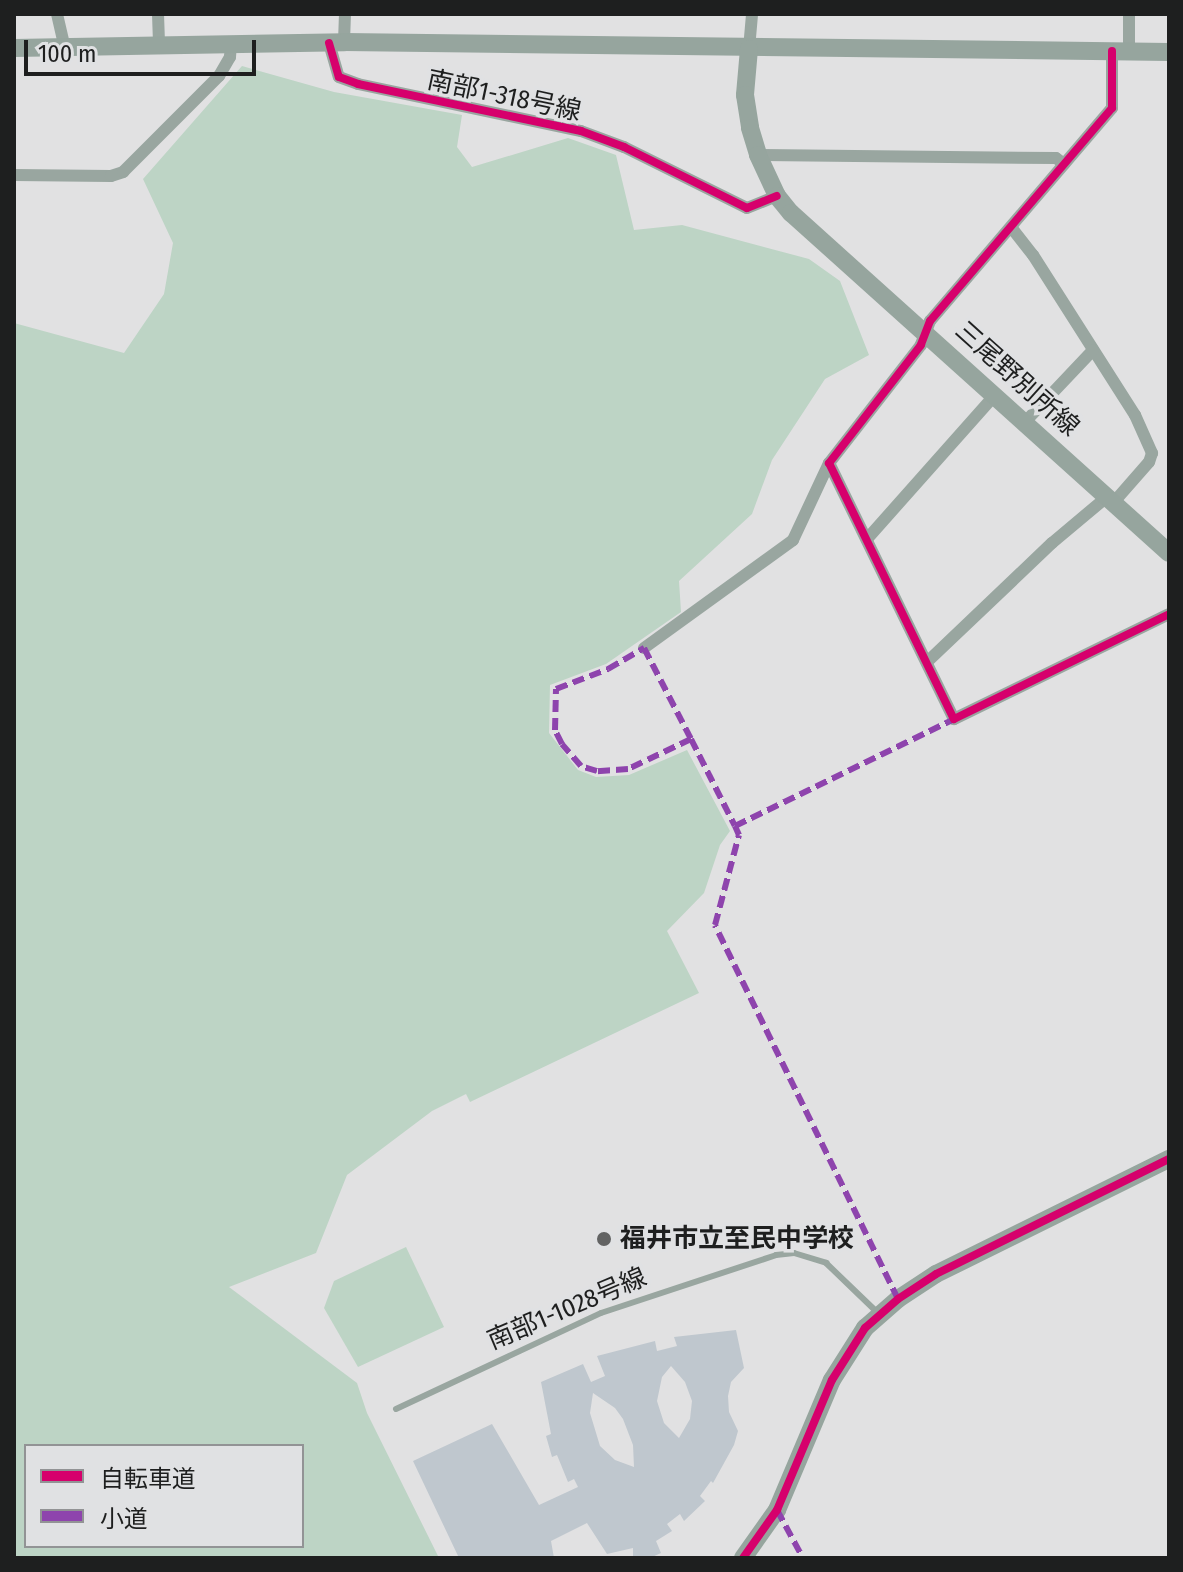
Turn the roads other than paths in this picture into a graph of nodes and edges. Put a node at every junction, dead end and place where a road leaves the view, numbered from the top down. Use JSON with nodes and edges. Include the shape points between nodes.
{"nodes":[{"id":1,"x":57,"y":14,"type":"edge"},
{"id":2,"x":158,"y":14,"type":"edge"},
{"id":3,"x":345,"y":14,"type":"edge"},
{"id":4,"x":752,"y":14,"type":"edge"},
{"id":5,"x":1129,"y":14,"type":"edge"},
{"id":6,"x":337,"y":43,"type":"junction"},
{"id":7,"x":231,"y":44,"type":"junction"},
{"id":8,"x":159,"y":46,"type":"junction"},
{"id":9,"x":14,"y":48,"type":"edge"},
{"id":10,"x":65,"y":48,"type":"junction"},
{"id":11,"x":749,"y":49,"type":"junction"},
{"id":12,"x":1121,"y":52,"type":"junction"},
{"id":13,"x":1169,"y":52,"type":"edge"},
{"id":14,"x":758,"y":155,"type":"junction"},
{"id":15,"x":1064,"y":164,"type":"junction"},
{"id":16,"x":14,"y":175,"type":"edge"},
{"id":17,"x":777,"y":196,"type":"junction"},
{"id":18,"x":1011,"y":227,"type":"junction"},
{"id":19,"x":926,"y":332,"type":"junction"},
{"id":20,"x":1093,"y":350,"type":"junction"},
{"id":21,"x":995,"y":395,"type":"junction"},
{"id":22,"x":1025,"y":422,"type":"junction"},
{"id":23,"x":829,"y":463,"type":"junction"},
{"id":24,"x":1111,"y":499,"type":"junction"},
{"id":25,"x":867,"y":539,"type":"junction"},
{"id":26,"x":1166,"y":545,"type":"edge"},
{"id":27,"x":1169,"y":614,"type":"edge"},
{"id":28,"x":644,"y":648,"type":"dead end"},
{"id":29,"x":927,"y":662,"type":"junction"},
{"id":30,"x":1169,"y":1159,"type":"edge"},
{"id":31,"x":880,"y":1315,"type":"junction"},
{"id":32,"x":396,"y":1409,"type":"dead end"},
{"id":33,"x":743,"y":1558,"type":"edge"}],
"edges":[{"from":1,"to":10,"type":"street"},
{"from":2,"to":8,"type":"street"},
{"from":3,"to":6,"type":"street"},
{"from":4,"to":11,"type":"street"},
{"from":5,"to":12,"type":"street"},
{"from":6,"to":7,"type":"main road"},
{"from":6,"to":11,"type":"main road"},
{"from":6,"to":17,"type":"street","name":"南部1-318号線","via":[[339,77],[358,84],[581,131],[747,208]]},
{"from":7,"to":8,"type":"main road"},
{"from":7,"to":16,"type":"street","via":[[219,76],[123,172]]},
{"from":8,"to":10,"type":"main road"},
{"from":9,"to":10,"type":"main road"},
{"from":11,"to":12,"type":"main road"},
{"from":11,"to":14,"type":"main road","name":"三尾野別所線","via":[[745,95]]},
{"from":12,"to":13,"type":"main road"},
{"from":12,"to":15,"type":"street","via":[[1112,108]]},
{"from":14,"to":15,"type":"street","via":[[1056,158]]},
{"from":14,"to":17,"type":"main road","name":"三尾野別所線"},
{"from":15,"to":18,"type":"street"},
{"from":17,"to":19,"type":"main road","name":"三尾野別所線","via":[[821,244]]},
{"from":18,"to":19,"type":"street"},
{"from":18,"to":20,"type":"street"},
{"from":19,"to":21,"type":"main road","name":"三尾野別所線"},
{"from":19,"to":23,"type":"street"},
{"from":20,"to":22,"type":"street"},
{"from":20,"to":24,"type":"street","via":[[1135,415],[1152,453]]},
{"from":21,"to":22,"type":"main road","name":"三尾野別所線"},
{"from":21,"to":25,"type":"street"},
{"from":22,"to":24,"type":"main road","name":"三尾野別所線"},
{"from":23,"to":25,"type":"street"},
{"from":23,"to":28,"type":"street","via":[[793,540]]},
{"from":24,"to":26,"type":"main road","name":"三尾野別所線"},
{"from":24,"to":29,"type":"street","via":[[1052,543]]},
{"from":25,"to":29,"type":"street"},
{"from":27,"to":29,"type":"street","via":[[954,719]]},
{"from":30,"to":31,"type":"main road","via":[[936,1274]]},
{"from":31,"to":32,"type":"lane","name":"南部1-1028号線","via":[[826,1263],[794,1253],[776,1255],[601,1313]]},
{"from":31,"to":33,"type":"main road","via":[[841,1362],[777,1510]]}]}
